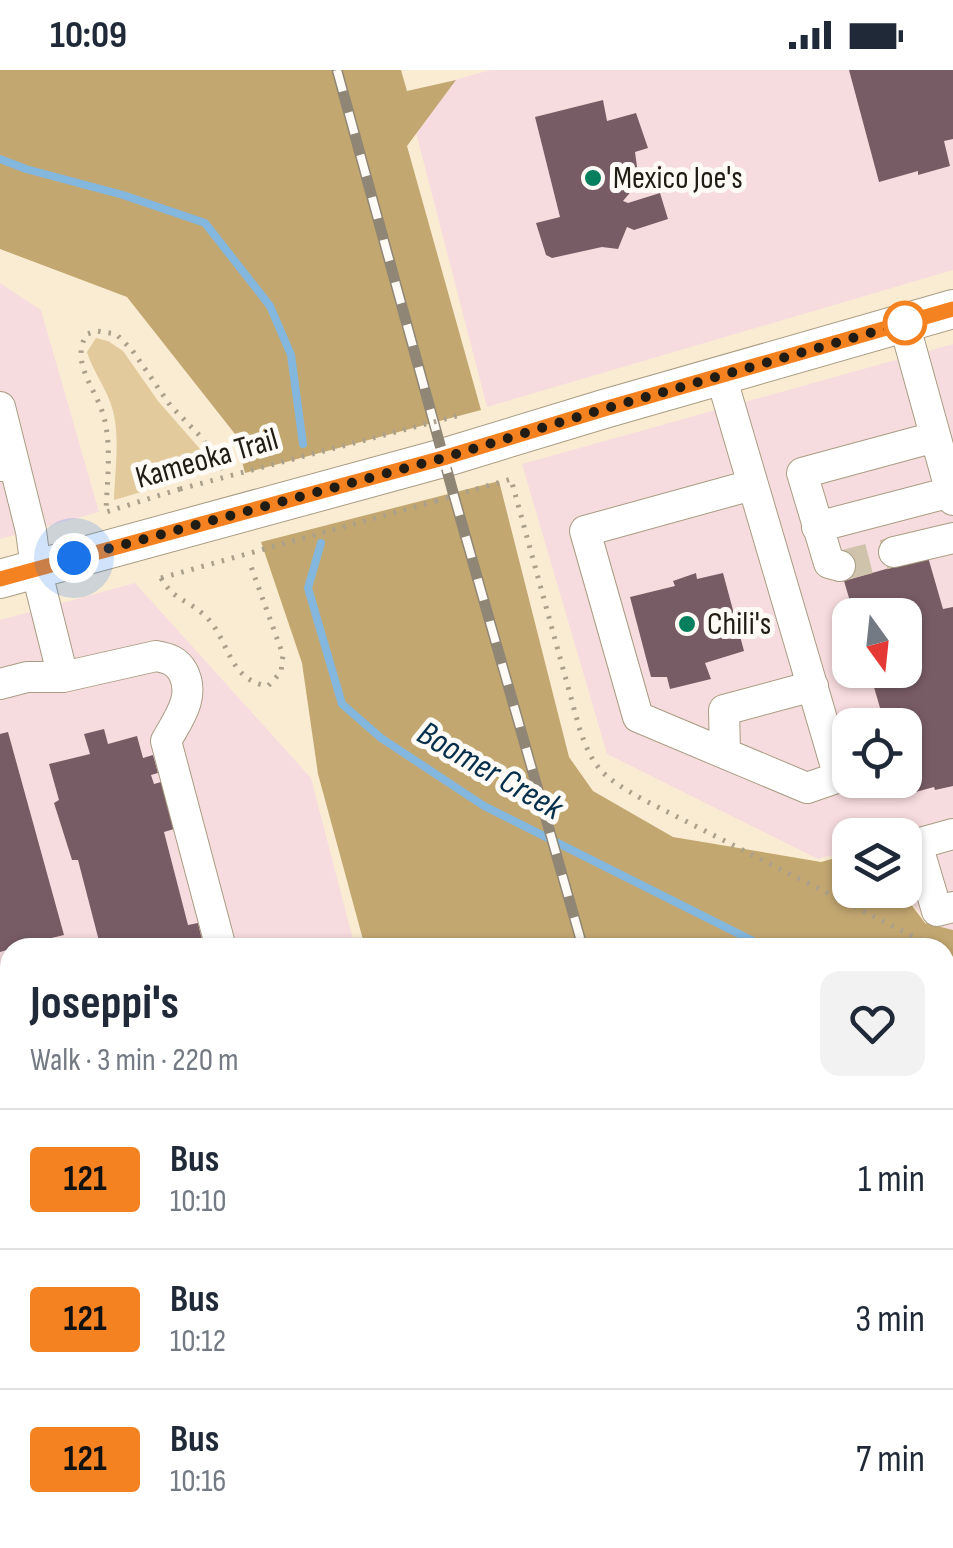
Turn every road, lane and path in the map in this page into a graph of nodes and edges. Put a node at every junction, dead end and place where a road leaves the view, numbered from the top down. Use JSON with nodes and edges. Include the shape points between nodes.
{"nodes":[{"id":1,"x":953,"y":309,"type":"edge"},
{"id":2,"x":904,"y":323,"type":"junction"},
{"id":3,"x":721,"y":376,"type":"junction"},
{"id":4,"x":0,"y":407,"type":"edge"},
{"id":5,"x":464,"y":414,"type":"dead end"},
{"id":6,"x":935,"y":437,"type":"junction"},
{"id":7,"x":7,"y":464,"type":"edge"},
{"id":8,"x":223,"y":470,"type":"dead end"},
{"id":9,"x":752,"y":485,"type":"junction"},
{"id":10,"x":952,"y":496,"type":"edge"},
{"id":11,"x":436,"y":501,"type":"dead end"},
{"id":12,"x":817,"y":527,"type":"junction"},
{"id":13,"x":953,"y":538,"type":"edge"},
{"id":14,"x":894,"y":552,"type":"tunnel mouth"},
{"id":15,"x":249,"y":561,"type":"dead end"},
{"id":16,"x":840,"y":566,"type":"dead end"},
{"id":17,"x":36,"y":569,"type":"junction"},
{"id":18,"x":0,"y":579,"type":"edge"},
{"id":19,"x":63,"y":678,"type":"junction"},
{"id":20,"x":0,"y":684,"type":"edge"},
{"id":21,"x":813,"y":686,"type":"junction"},
{"id":22,"x":724,"y":752,"type":"junction"},
{"id":23,"x":953,"y":834,"type":"edge"},
{"id":24,"x":953,"y":907,"type":"edge"},
{"id":25,"x":218,"y":938,"type":"edge"}],
"edges":[{"from":1,"to":2,"type":"main road"},
{"from":2,"to":3,"type":"main road"},
{"from":2,"to":6,"type":"lane"},
{"from":3,"to":9,"type":"lane"},
{"from":3,"to":17,"type":"main road"},
{"from":4,"to":7,"type":"lane"},
{"from":5,"to":8,"type":"path","name":"Kameoka Trail","bridge":true,"via":[[106,512],[108,442],[80,356],[88,334],[116,334],[132,350]]},
{"from":6,"to":10,"type":"lane"},
{"from":6,"to":12,"type":"lane","via":[[802,473]]},
{"from":7,"to":17,"type":"lane","via":[[31,531]]},
{"from":9,"to":21,"type":"lane"},
{"from":9,"to":22,"type":"lane","via":[[586,530],[638,717]]},
{"from":10,"to":12,"type":"lane"},
{"from":11,"to":15,"type":"path","bridge":true,"via":[[160,578],[170,593],[204,614],[238,670],[268,686],[281,672],[282,656]]},
{"from":12,"to":16,"type":"lane","via":[[829,563]]},
{"from":13,"to":14,"type":"lane"},
{"from":17,"to":18,"type":"main road"},
{"from":17,"to":19,"type":"lane"},
{"from":19,"to":20,"type":"lane"},
{"from":19,"to":25,"type":"lane","via":[[156,656],[179,666],[188,700],[166,741]]},
{"from":21,"to":22,"type":"lane","via":[[724,710]]},
{"from":21,"to":22,"type":"lane","via":[[839,777],[806,788]]},
{"from":23,"to":24,"type":"lane","via":[[916,844],[937,911]]}]}
